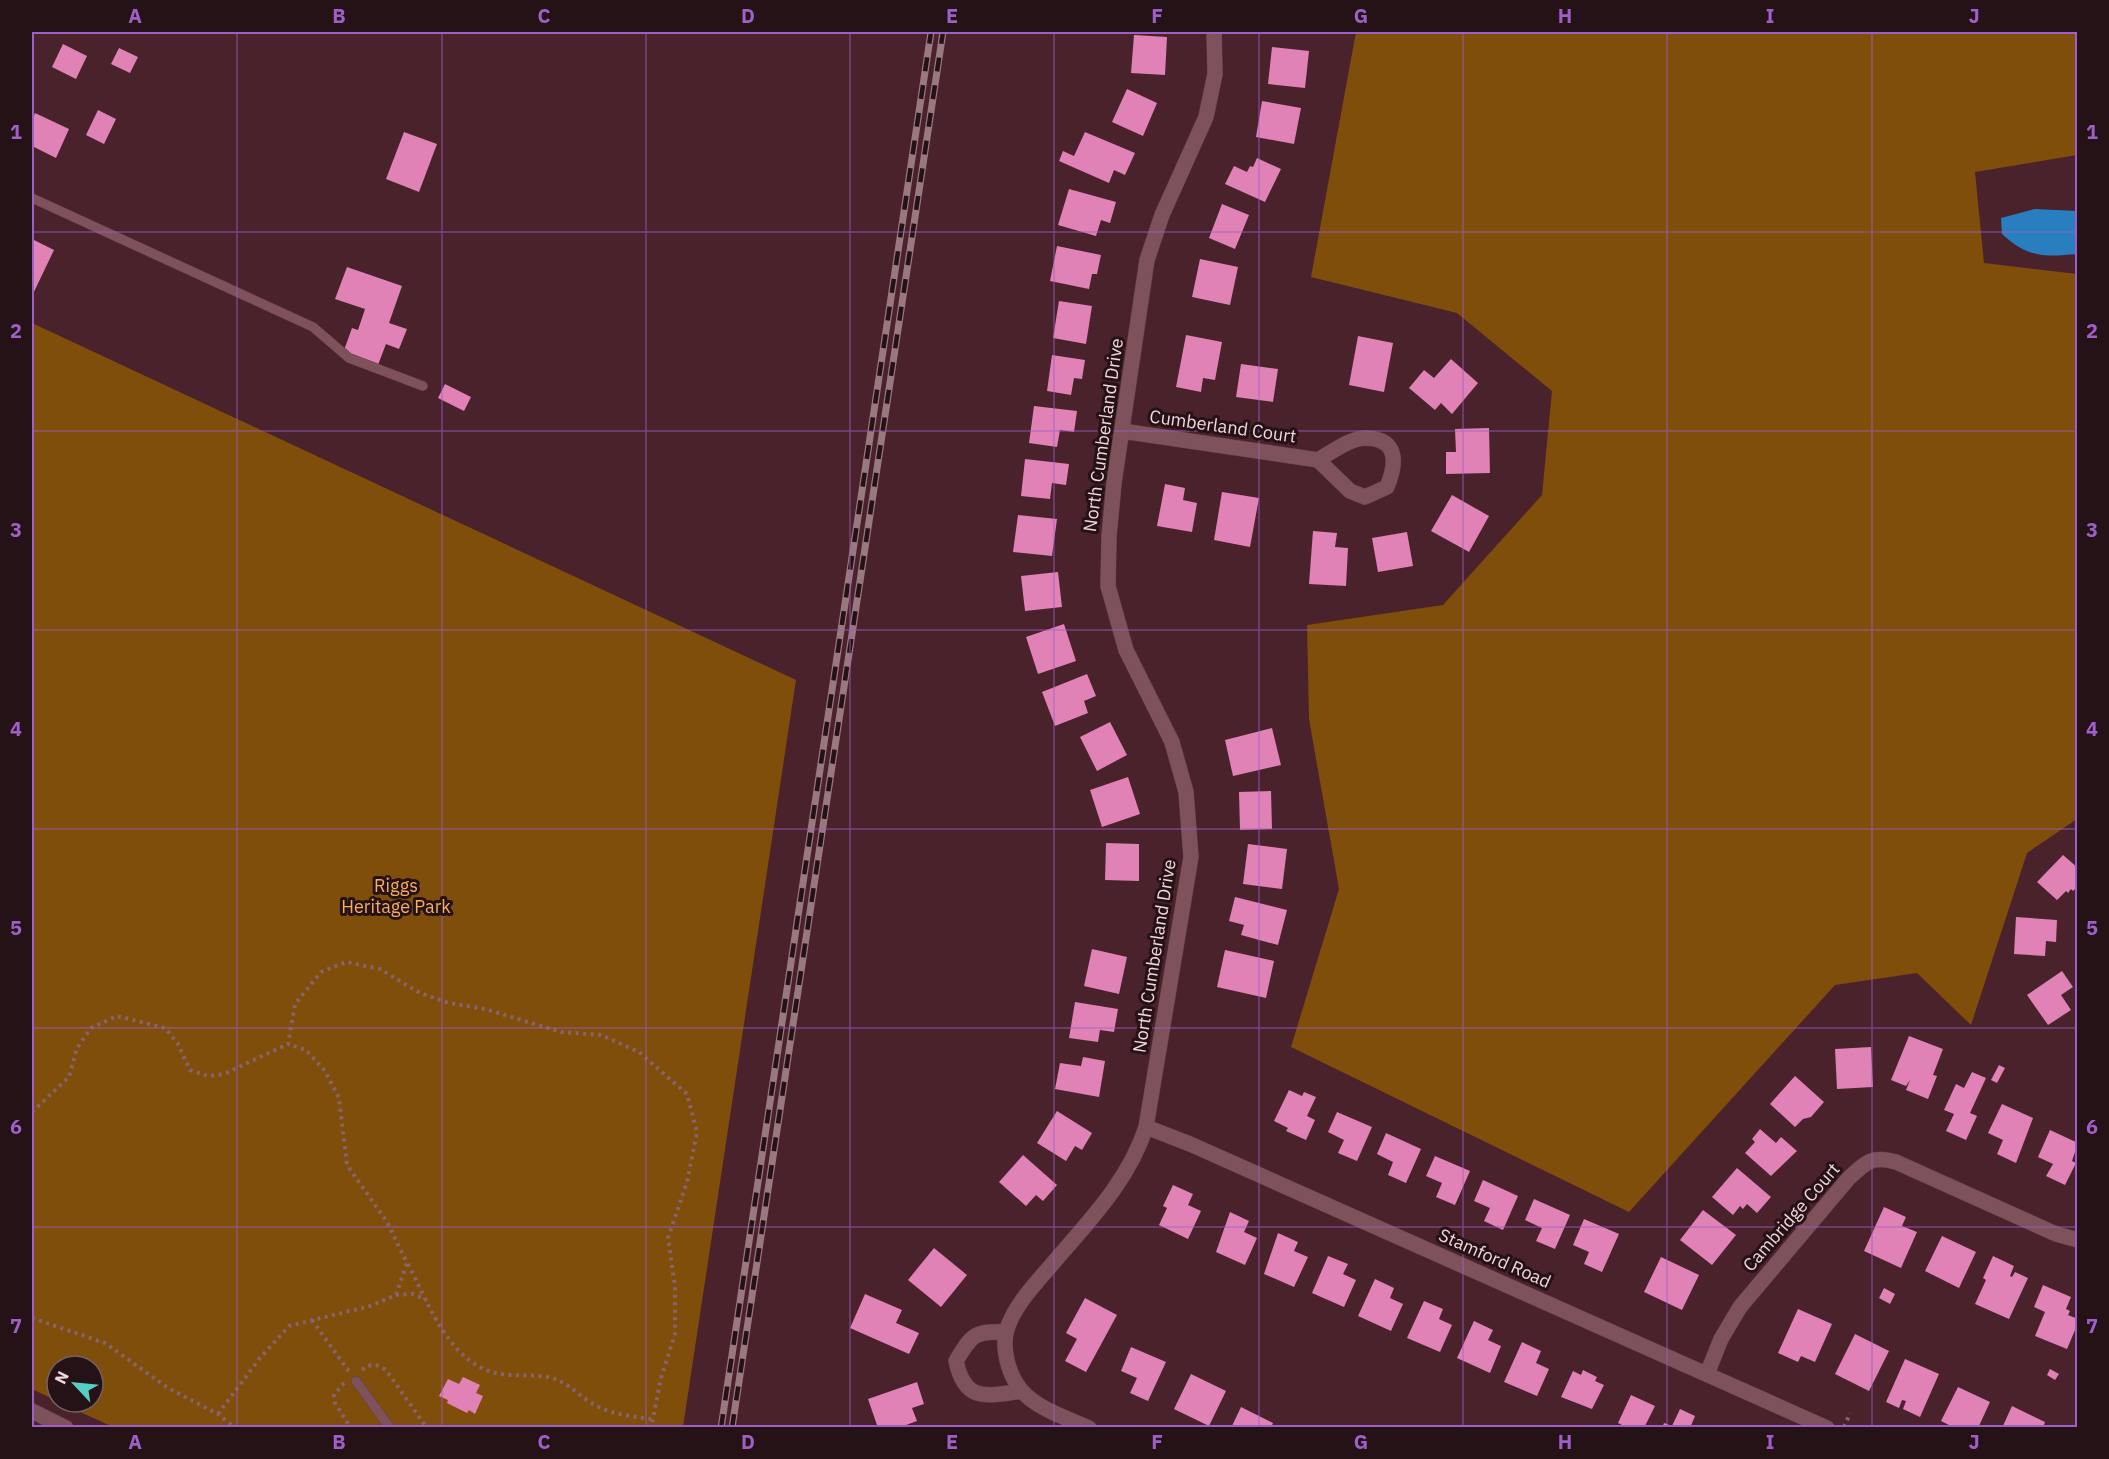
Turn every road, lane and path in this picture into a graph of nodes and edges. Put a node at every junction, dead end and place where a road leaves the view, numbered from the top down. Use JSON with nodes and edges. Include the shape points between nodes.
{"nodes":[{"id":1,"x":1214,"y":32,"type":"edge"},
{"id":2,"x":32,"y":198,"type":"edge"},
{"id":3,"x":423,"y":386,"type":"dead end"},
{"id":4,"x":1122,"y":431,"type":"junction"},
{"id":5,"x":1318,"y":460,"type":"junction"},
{"id":6,"x":288,"y":1044,"type":"junction"},
{"id":7,"x":32,"y":1112,"type":"edge"},
{"id":8,"x":1146,"y":1127,"type":"junction"},
{"id":9,"x":32,"y":1206,"type":"edge"},
{"id":10,"x":32,"y":1218,"type":"edge"},
{"id":11,"x":2078,"y":1240,"type":"edge"},
{"id":12,"x":407,"y":1263,"type":"junction"},
{"id":13,"x":396,"y":1295,"type":"junction"},
{"id":14,"x":427,"y":1300,"type":"junction"},
{"id":15,"x":32,"y":1318,"type":"edge"},
{"id":16,"x":312,"y":1320,"type":"junction"},
{"id":17,"x":1006,"y":1332,"type":"junction"},
{"id":18,"x":1707,"y":1374,"type":"junction"},
{"id":19,"x":354,"y":1378,"type":"joint"},
{"id":20,"x":1022,"y":1391,"type":"junction"},
{"id":21,"x":32,"y":1411,"type":"edge"},
{"id":22,"x":1850,"y":1413,"type":"dead end"},
{"id":23,"x":218,"y":1414,"type":"junction"},
{"id":24,"x":651,"y":1419,"type":"junction"},
{"id":25,"x":66,"y":1428,"type":"edge"},
{"id":26,"x":235,"y":1428,"type":"edge"},
{"id":27,"x":390,"y":1428,"type":"edge"},
{"id":28,"x":651,"y":1428,"type":"edge"},
{"id":29,"x":1089,"y":1428,"type":"edge"},
{"id":30,"x":1827,"y":1428,"type":"edge"},
{"id":31,"x":1844,"y":1428,"type":"edge"}],
"edges":[{"from":1,"to":4,"type":"street","name":"North Cumberland Drive","via":[[1215,74],[1206,117],[1162,215],[1147,260]]},
{"from":2,"to":3,"type":"lane","via":[[313,327],[349,358]]},
{"from":4,"to":5,"type":"street","name":"Cumberland Court"},
{"from":4,"to":8,"type":"street","name":"North Cumberland Drive","via":[[1108,536],[1108,586],[1126,650],[1172,742],[1186,792],[1191,857]]},
{"from":5,"to":5,"type":"street","name":"Cumberland Court","via":[[1366,438],[1383,442],[1393,452],[1395,467],[1386,487],[1365,497],[1350,491]]},
{"from":6,"to":7,"type":"path","via":[[224,1074],[208,1076],[190,1070],[165,1028],[117,1016],[90,1028],[77,1048],[69,1077]]},
{"from":6,"to":12,"type":"path","via":[[306,1050],[325,1071],[339,1098],[347,1165],[387,1222]]},
{"from":6,"to":24,"type":"path","via":[[295,1004],[321,972],[346,962],[380,969],[420,993],[449,1003],[485,1009],[561,1032],[601,1035],[639,1052],[687,1094],[697,1132],[687,1182],[668,1238],[675,1286],[675,1334]]},
{"from":8,"to":17,"type":"street","name":"North Cumberland Drive","via":[[1125,1174],[1034,1285]]},
{"from":8,"to":18,"type":"street","name":"Stamford Road"},
{"from":9,"to":10,"type":"path"},
{"from":11,"to":18,"type":"street","name":"Cambridge Court","via":[[1880,1157],[1865,1163],[1848,1179],[1740,1307]]},
{"from":12,"to":13,"type":"path"},
{"from":12,"to":14,"type":"path"},
{"from":13,"to":14,"type":"path","via":[[413,1294]]},
{"from":13,"to":16,"type":"path","via":[[370,1306]]},
{"from":14,"to":24,"type":"path","via":[[450,1342],[471,1363],[494,1373],[550,1378],[615,1413]]},
{"from":15,"to":23,"type":"path","via":[[105,1343],[168,1388]]},
{"from":16,"to":19,"type":"path"},
{"from":16,"to":23,"type":"path","via":[[289,1326]]},
{"from":17,"to":20,"type":"street","via":[[1006,1358]]},
{"from":17,"to":20,"type":"street","via":[[982,1332],[967,1342],[956,1361],[960,1379],[969,1391],[989,1396]]},
{"from":18,"to":30,"type":"street","name":"Stamford Road"},
{"from":19,"to":27,"type":"lane"},
{"from":20,"to":29,"type":"street","via":[[1041,1406]]},
{"from":21,"to":25,"type":"street"},
{"from":22,"to":31,"type":"path"},
{"from":23,"to":26,"type":"path"},
{"from":24,"to":28,"type":"path"}]}
